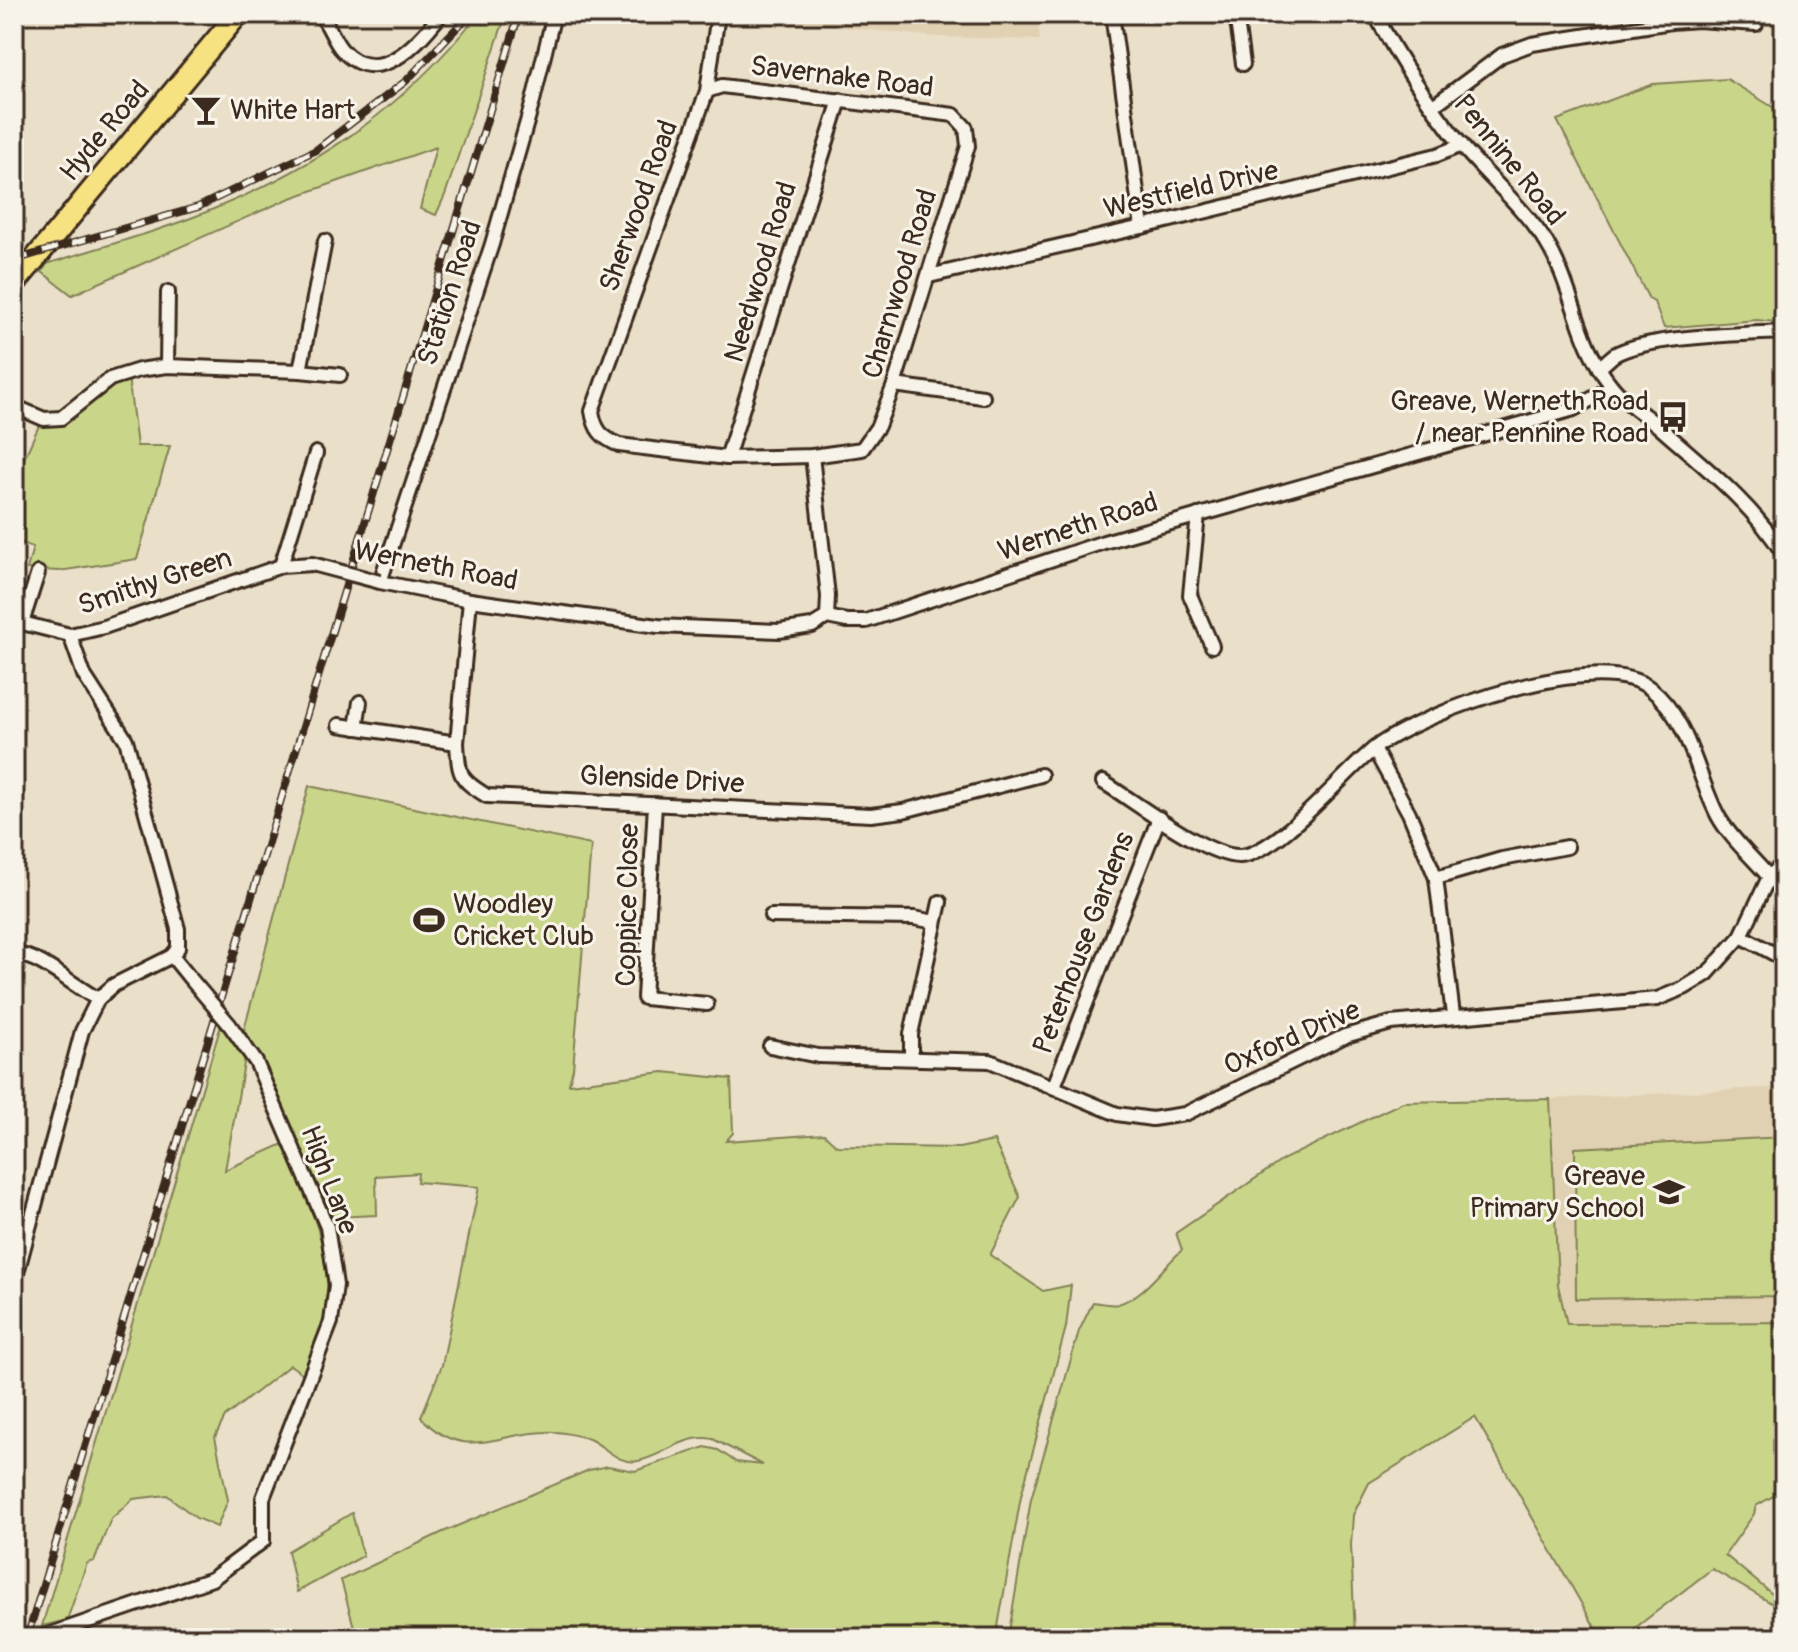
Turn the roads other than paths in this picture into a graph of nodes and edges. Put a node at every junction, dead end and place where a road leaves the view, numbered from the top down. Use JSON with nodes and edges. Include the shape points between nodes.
{"nodes":[{"id":1,"x":238,"y":14,"type":"edge"},
{"id":2,"x":319,"y":14,"type":"edge"},
{"id":3,"x":441,"y":14,"type":"edge"},
{"id":4,"x":554,"y":14,"type":"edge"},
{"id":5,"x":718,"y":14,"type":"edge"},
{"id":6,"x":1112,"y":14,"type":"edge"},
{"id":7,"x":1236,"y":14,"type":"edge"},
{"id":8,"x":1375,"y":14,"type":"edge"},
{"id":9,"x":1756,"y":24,"type":"dead end"},
{"id":10,"x":1243,"y":64,"type":"dead end"},
{"id":11,"x":707,"y":91,"type":"junction"},
{"id":12,"x":840,"y":100,"type":"junction"},
{"id":13,"x":1433,"y":106,"type":"junction"},
{"id":14,"x":966,"y":128,"type":"joint"},
{"id":15,"x":1462,"y":145,"type":"junction"},
{"id":16,"x":1142,"y":227,"type":"junction"},
{"id":17,"x":325,"y":241,"type":"dead end"},
{"id":18,"x":929,"y":276,"type":"junction"},
{"id":19,"x":14,"y":284,"type":"edge"},
{"id":20,"x":168,"y":292,"type":"dead end"},
{"id":21,"x":1784,"y":332,"type":"edge"},
{"id":22,"x":167,"y":366,"type":"junction"},
{"id":23,"x":1599,"y":368,"type":"junction"},
{"id":24,"x":300,"y":371,"type":"junction"},
{"id":25,"x":340,"y":375,"type":"dead end"},
{"id":26,"x":894,"y":385,"type":"junction"},
{"id":27,"x":1612,"y":387,"type":"junction"},
{"id":28,"x":983,"y":397,"type":"dead end"},
{"id":29,"x":14,"y":406,"type":"edge"},
{"id":30,"x":316,"y":453,"type":"dead end"},
{"id":31,"x":812,"y":456,"type":"junction"},
{"id":32,"x":727,"y":458,"type":"junction"},
{"id":33,"x":1198,"y":515,"type":"junction"},
{"id":34,"x":1784,"y":555,"type":"edge"},
{"id":35,"x":312,"y":564,"type":"joint"},
{"id":36,"x":281,"y":566,"type":"junction"},
{"id":37,"x":38,"y":573,"type":"dead end"},
{"id":38,"x":380,"y":582,"type":"junction"},
{"id":39,"x":470,"y":600,"type":"junction"},
{"id":40,"x":827,"y":617,"type":"junction"},
{"id":41,"x":18,"y":622,"type":"edge"},
{"id":42,"x":70,"y":635,"type":"junction"},
{"id":43,"x":1212,"y":646,"type":"dead end"},
{"id":44,"x":360,"y":702,"type":"dead end"},
{"id":45,"x":339,"y":725,"type":"dead end"},
{"id":46,"x":356,"y":728,"type":"junction"},
{"id":47,"x":457,"y":743,"type":"junction"},
{"id":48,"x":1374,"y":749,"type":"junction"},
{"id":49,"x":1041,"y":775,"type":"dead end"},
{"id":50,"x":1103,"y":782,"type":"dead end"},
{"id":51,"x":655,"y":804,"type":"junction"},
{"id":52,"x":1159,"y":818,"type":"junction"},
{"id":53,"x":1567,"y":847,"type":"dead end"},
{"id":54,"x":1784,"y":863,"type":"edge"},
{"id":55,"x":1769,"y":877,"type":"junction"},
{"id":56,"x":1436,"y":878,"type":"junction"},
{"id":57,"x":940,"y":902,"type":"dead end"},
{"id":58,"x":771,"y":916,"type":"dead end"},
{"id":59,"x":935,"y":922,"type":"junction"},
{"id":60,"x":1741,"y":936,"type":"junction"},
{"id":61,"x":14,"y":954,"type":"edge"},
{"id":62,"x":172,"y":956,"type":"junction"},
{"id":63,"x":1784,"y":959,"type":"edge"},
{"id":64,"x":98,"y":999,"type":"junction"},
{"id":65,"x":707,"y":1004,"type":"dead end"},
{"id":66,"x":1453,"y":1015,"type":"junction"},
{"id":67,"x":770,"y":1046,"type":"dead end"},
{"id":68,"x":911,"y":1058,"type":"junction"},
{"id":69,"x":1054,"y":1086,"type":"junction"},
{"id":70,"x":14,"y":1284,"type":"edge"},
{"id":71,"x":39,"y":1638,"type":"edge"}],
"edges":[{"from":1,"to":19,"type":"main road","name":"Hyde Road"},
{"from":2,"to":3,"type":"street","via":[[345,53],[374,67],[413,46]]},
{"from":4,"to":38,"type":"street","name":"Station Road","via":[[492,244]]},
{"from":5,"to":11,"type":"street","name":"Sherwood Road"},
{"from":6,"to":16,"type":"street"},
{"from":7,"to":10,"type":"street"},
{"from":8,"to":13,"type":"street","name":"Pennine Road"},
{"from":9,"to":13,"type":"street","via":[[1671,22],[1532,44],[1502,55]]},
{"from":11,"to":12,"type":"street","name":"Savernake Road","via":[[722,86]]},
{"from":11,"to":32,"type":"street","name":"Sherwood Road","via":[[592,411],[594,428],[619,445]]},
{"from":12,"to":14,"type":"street","name":"Savernake Road","via":[[954,115]]},
{"from":12,"to":32,"type":"street","name":"Needwood Road"},
{"from":13,"to":15,"type":"street","name":"Pennine Road"},
{"from":14,"to":18,"type":"street","name":"Charnwood Road","via":[[968,146]]},
{"from":15,"to":16,"type":"street","name":"Westfield Drive"},
{"from":15,"to":23,"type":"street","name":"Pennine Road","via":[[1519,205],[1548,246]]},
{"from":16,"to":18,"type":"street","name":"Westfield Drive"},
{"from":17,"to":24,"type":"street"},
{"from":18,"to":26,"type":"street","name":"Charnwood Road"},
{"from":20,"to":22,"type":"street"},
{"from":21,"to":23,"type":"street","via":[[1635,348],[1614,355]]},
{"from":22,"to":24,"type":"street"},
{"from":22,"to":29,"type":"street","via":[[110,379],[61,418],[44,419]]},
{"from":23,"to":27,"type":"street","name":"Pennine Road"},
{"from":24,"to":25,"type":"street"},
{"from":26,"to":28,"type":"street"},
{"from":26,"to":31,"type":"street","name":"Charnwood Road","via":[[878,426],[862,449]]},
{"from":27,"to":33,"type":"street","name":"Werneth Road","via":[[1574,409]]},
{"from":27,"to":34,"type":"street","via":[[1716,477]]},
{"from":30,"to":36,"type":"street"},
{"from":31,"to":32,"type":"street"},
{"from":31,"to":40,"type":"street"},
{"from":33,"to":40,"type":"street","name":"Werneth Road","via":[[888,615],[866,621]]},
{"from":33,"to":43,"type":"street","via":[[1190,595]]},
{"from":35,"to":36,"type":"street","name":"Smithy Green"},
{"from":35,"to":38,"type":"street","name":"Werneth Road","bridge":true},
{"from":36,"to":42,"type":"street","name":"Smithy Green"},
{"from":37,"to":41,"type":"street"},
{"from":38,"to":39,"type":"street","name":"Werneth Road"},
{"from":39,"to":40,"type":"street","name":"Werneth Road","via":[[719,630],[796,630]]},
{"from":39,"to":47,"type":"street","name":"Glenside Drive"},
{"from":41,"to":42,"type":"street","name":"Smithy Green"},
{"from":42,"to":62,"type":"street","via":[[84,675],[126,740],[178,929],[178,948]]},
{"from":44,"to":46,"type":"street"},
{"from":45,"to":46,"type":"street"},
{"from":46,"to":47,"type":"street"},
{"from":47,"to":51,"type":"street","name":"Glenside Drive","via":[[465,782],[487,796]]},
{"from":48,"to":52,"type":"street","via":[[1269,845],[1242,856],[1215,852]]},
{"from":48,"to":55,"type":"street","via":[[1396,734],[1512,688],[1562,678],[1627,677],[1650,689],[1677,720],[1720,821]]},
{"from":48,"to":56,"type":"street"},
{"from":49,"to":51,"type":"street","name":"Glenside Drive","via":[[871,815]]},
{"from":50,"to":52,"type":"street"},
{"from":51,"to":65,"type":"street","name":"Coppice Close","via":[[644,998]]},
{"from":52,"to":69,"type":"street","name":"Peterhouse Gardens"},
{"from":53,"to":56,"type":"street"},
{"from":54,"to":55,"type":"street","name":"Oxford Drive"},
{"from":55,"to":60,"type":"street","name":"Oxford Drive"},
{"from":56,"to":66,"type":"street"},
{"from":57,"to":59,"type":"street"},
{"from":58,"to":59,"type":"street"},
{"from":59,"to":68,"type":"street","via":[[911,1034]]},
{"from":60,"to":63,"type":"street"},
{"from":60,"to":66,"type":"street","name":"Oxford Drive","via":[[1707,974],[1657,999]]},
{"from":61,"to":64,"type":"street","via":[[37,959]]},
{"from":62,"to":64,"type":"street","via":[[114,985]]},
{"from":62,"to":71,"type":"street","name":"High Lane","bridge":true,"via":[[256,1062],[327,1227],[336,1285],[331,1322],[263,1498],[263,1541],[212,1579]]},
{"from":64,"to":70,"type":"street","via":[[82,1031]]},
{"from":66,"to":69,"type":"street","name":"Oxford Drive","via":[[1345,1036],[1174,1116],[1117,1114]]},
{"from":67,"to":68,"type":"street","name":"Oxford Drive","via":[[818,1056]]},
{"from":68,"to":69,"type":"street","name":"Oxford Drive","via":[[990,1061]]}]}
